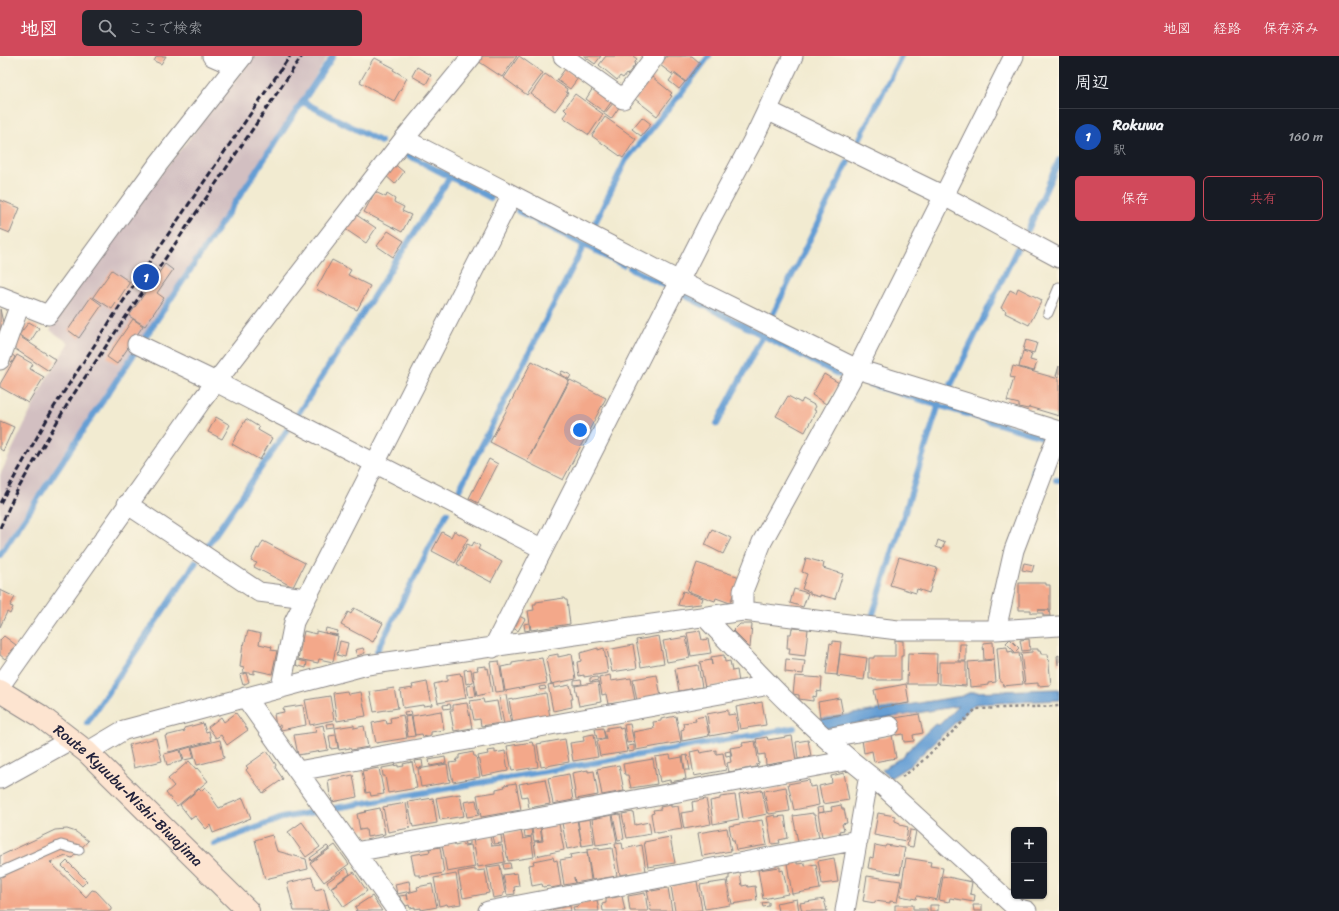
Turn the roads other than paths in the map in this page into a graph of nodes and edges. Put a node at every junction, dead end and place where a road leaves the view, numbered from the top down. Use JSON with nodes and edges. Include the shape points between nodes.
{"nodes":[{"id":1,"x":212,"y":56,"type":"edge"},
{"id":2,"x":472,"y":56,"type":"edge"},
{"id":3,"x":563,"y":56,"type":"edge"},
{"id":4,"x":656,"y":56,"type":"edge"},
{"id":5,"x":793,"y":56,"type":"edge"},
{"id":6,"x":1014,"y":56,"type":"edge"},
{"id":7,"x":239,"y":61,"type":"edge"},
{"id":8,"x":767,"y":110,"type":"junction"},
{"id":9,"x":404,"y":139,"type":"junction"},
{"id":10,"x":512,"y":195,"type":"junction"},
{"id":11,"x":944,"y":196,"type":"junction"},
{"id":12,"x":1059,"y":258,"type":"edge"},
{"id":13,"x":679,"y":281,"type":"junction"},
{"id":14,"x":1059,"y":287,"type":"edge"},
{"id":15,"x":0,"y":296,"type":"edge"},
{"id":16,"x":20,"y":304,"type":"junction"},
{"id":17,"x":1048,"y":314,"type":"dead end"},
{"id":18,"x":137,"y":344,"type":"dead end"},
{"id":19,"x":0,"y":360,"type":"edge"},
{"id":20,"x":857,"y":369,"type":"junction"},
{"id":21,"x":216,"y":382,"type":"junction"},
{"id":22,"x":1059,"y":431,"type":"edge"},
{"id":23,"x":1053,"y":463,"type":"edge"},
{"id":24,"x":375,"y":464,"type":"junction"},
{"id":25,"x":127,"y":504,"type":"junction"},
{"id":26,"x":543,"y":549,"type":"junction"},
{"id":27,"x":306,"y":598,"type":"junction"},
{"id":28,"x":743,"y":611,"type":"junction"},
{"id":29,"x":705,"y":617,"type":"junction"},
{"id":30,"x":1059,"y":626,"type":"edge"},
{"id":31,"x":996,"y":630,"type":"junction"},
{"id":32,"x":493,"y":648,"type":"junction"},
{"id":33,"x":769,"y":685,"type":"junction"},
{"id":34,"x":0,"y":686,"type":"edge"},
{"id":35,"x":281,"y":687,"type":"junction"},
{"id":36,"x":0,"y":691,"type":"edge"},
{"id":37,"x":245,"y":697,"type":"junction"},
{"id":38,"x":890,"y":726,"type":"dead end"},
{"id":39,"x":826,"y":738,"type":"junction"},
{"id":40,"x":80,"y":746,"type":"junction"},
{"id":41,"x":850,"y":760,"type":"junction"},
{"id":42,"x":298,"y":771,"type":"junction"},
{"id":43,"x":869,"y":775,"type":"junction"},
{"id":44,"x":0,"y":779,"type":"edge"},
{"id":45,"x":858,"y":840,"type":"junction"},
{"id":46,"x":79,"y":850,"type":"dead end"},
{"id":47,"x":355,"y":852,"type":"junction"},
{"id":48,"x":0,"y":872,"type":"edge"},
{"id":49,"x":1019,"y":910,"type":"edge"},
{"id":50,"x":248,"y":911,"type":"edge"},
{"id":51,"x":396,"y":911,"type":"edge"},
{"id":52,"x":488,"y":911,"type":"edge"},
{"id":53,"x":845,"y":911,"type":"edge"}],
"edges":[{"from":1,"to":7,"type":"street"},
{"from":2,"to":9,"type":"street"},
{"from":3,"to":4,"type":"street","via":[[623,99]]},
{"from":5,"to":8,"type":"street"},
{"from":6,"to":11,"type":"street"},
{"from":7,"to":16,"type":"street","via":[[159,163],[48,315]]},
{"from":8,"to":11,"type":"street"},
{"from":8,"to":13,"type":"street"},
{"from":9,"to":10,"type":"street"},
{"from":9,"to":21,"type":"street"},
{"from":10,"to":13,"type":"street"},
{"from":10,"to":24,"type":"street"},
{"from":11,"to":12,"type":"street"},
{"from":11,"to":20,"type":"street"},
{"from":13,"to":20,"type":"street"},
{"from":13,"to":26,"type":"street"},
{"from":14,"to":17,"type":"lane"},
{"from":15,"to":16,"type":"street"},
{"from":16,"to":19,"type":"street"},
{"from":18,"to":21,"type":"street"},
{"from":20,"to":22,"type":"street"},
{"from":20,"to":28,"type":"street","via":[[762,542],[743,591]]},
{"from":21,"to":24,"type":"street"},
{"from":21,"to":25,"type":"street"},
{"from":22,"to":23,"type":"street"},
{"from":23,"to":31,"type":"street","via":[[1014,550]]},
{"from":24,"to":26,"type":"street"},
{"from":24,"to":27,"type":"street"},
{"from":25,"to":27,"type":"street","via":[[259,592]]},
{"from":25,"to":34,"type":"street"},
{"from":26,"to":32,"type":"street"},
{"from":27,"to":35,"type":"street","via":[[294,622]]},
{"from":28,"to":29,"type":"street"},
{"from":28,"to":31,"type":"street","via":[[898,630]]},
{"from":29,"to":32,"type":"street"},
{"from":29,"to":33,"type":"street"},
{"from":30,"to":31,"type":"street"},
{"from":32,"to":35,"type":"street","via":[[367,665]]},
{"from":33,"to":39,"type":"street"},
{"from":33,"to":42,"type":"street"},
{"from":35,"to":37,"type":"street"},
{"from":36,"to":40,"type":"main road","name":"Route Kyuubu-Nishi-Biwajima","via":[[39,714]]},
{"from":37,"to":40,"type":"street","via":[[124,730]]},
{"from":37,"to":42,"type":"street"},
{"from":38,"to":39,"type":"street"},
{"from":39,"to":41,"type":"street"},
{"from":40,"to":44,"type":"street"},
{"from":40,"to":50,"type":"main road","name":"Route Kyuubu-Nishi-Biwajima"},
{"from":41,"to":43,"type":"street"},
{"from":41,"to":47,"type":"street"},
{"from":42,"to":47,"type":"street"},
{"from":43,"to":45,"type":"street"},
{"from":43,"to":49,"type":"street"},
{"from":45,"to":52,"type":"street"},
{"from":45,"to":53,"type":"street"},
{"from":46,"to":48,"type":"lane","via":[[62,845]]},
{"from":47,"to":51,"type":"street"}]}
